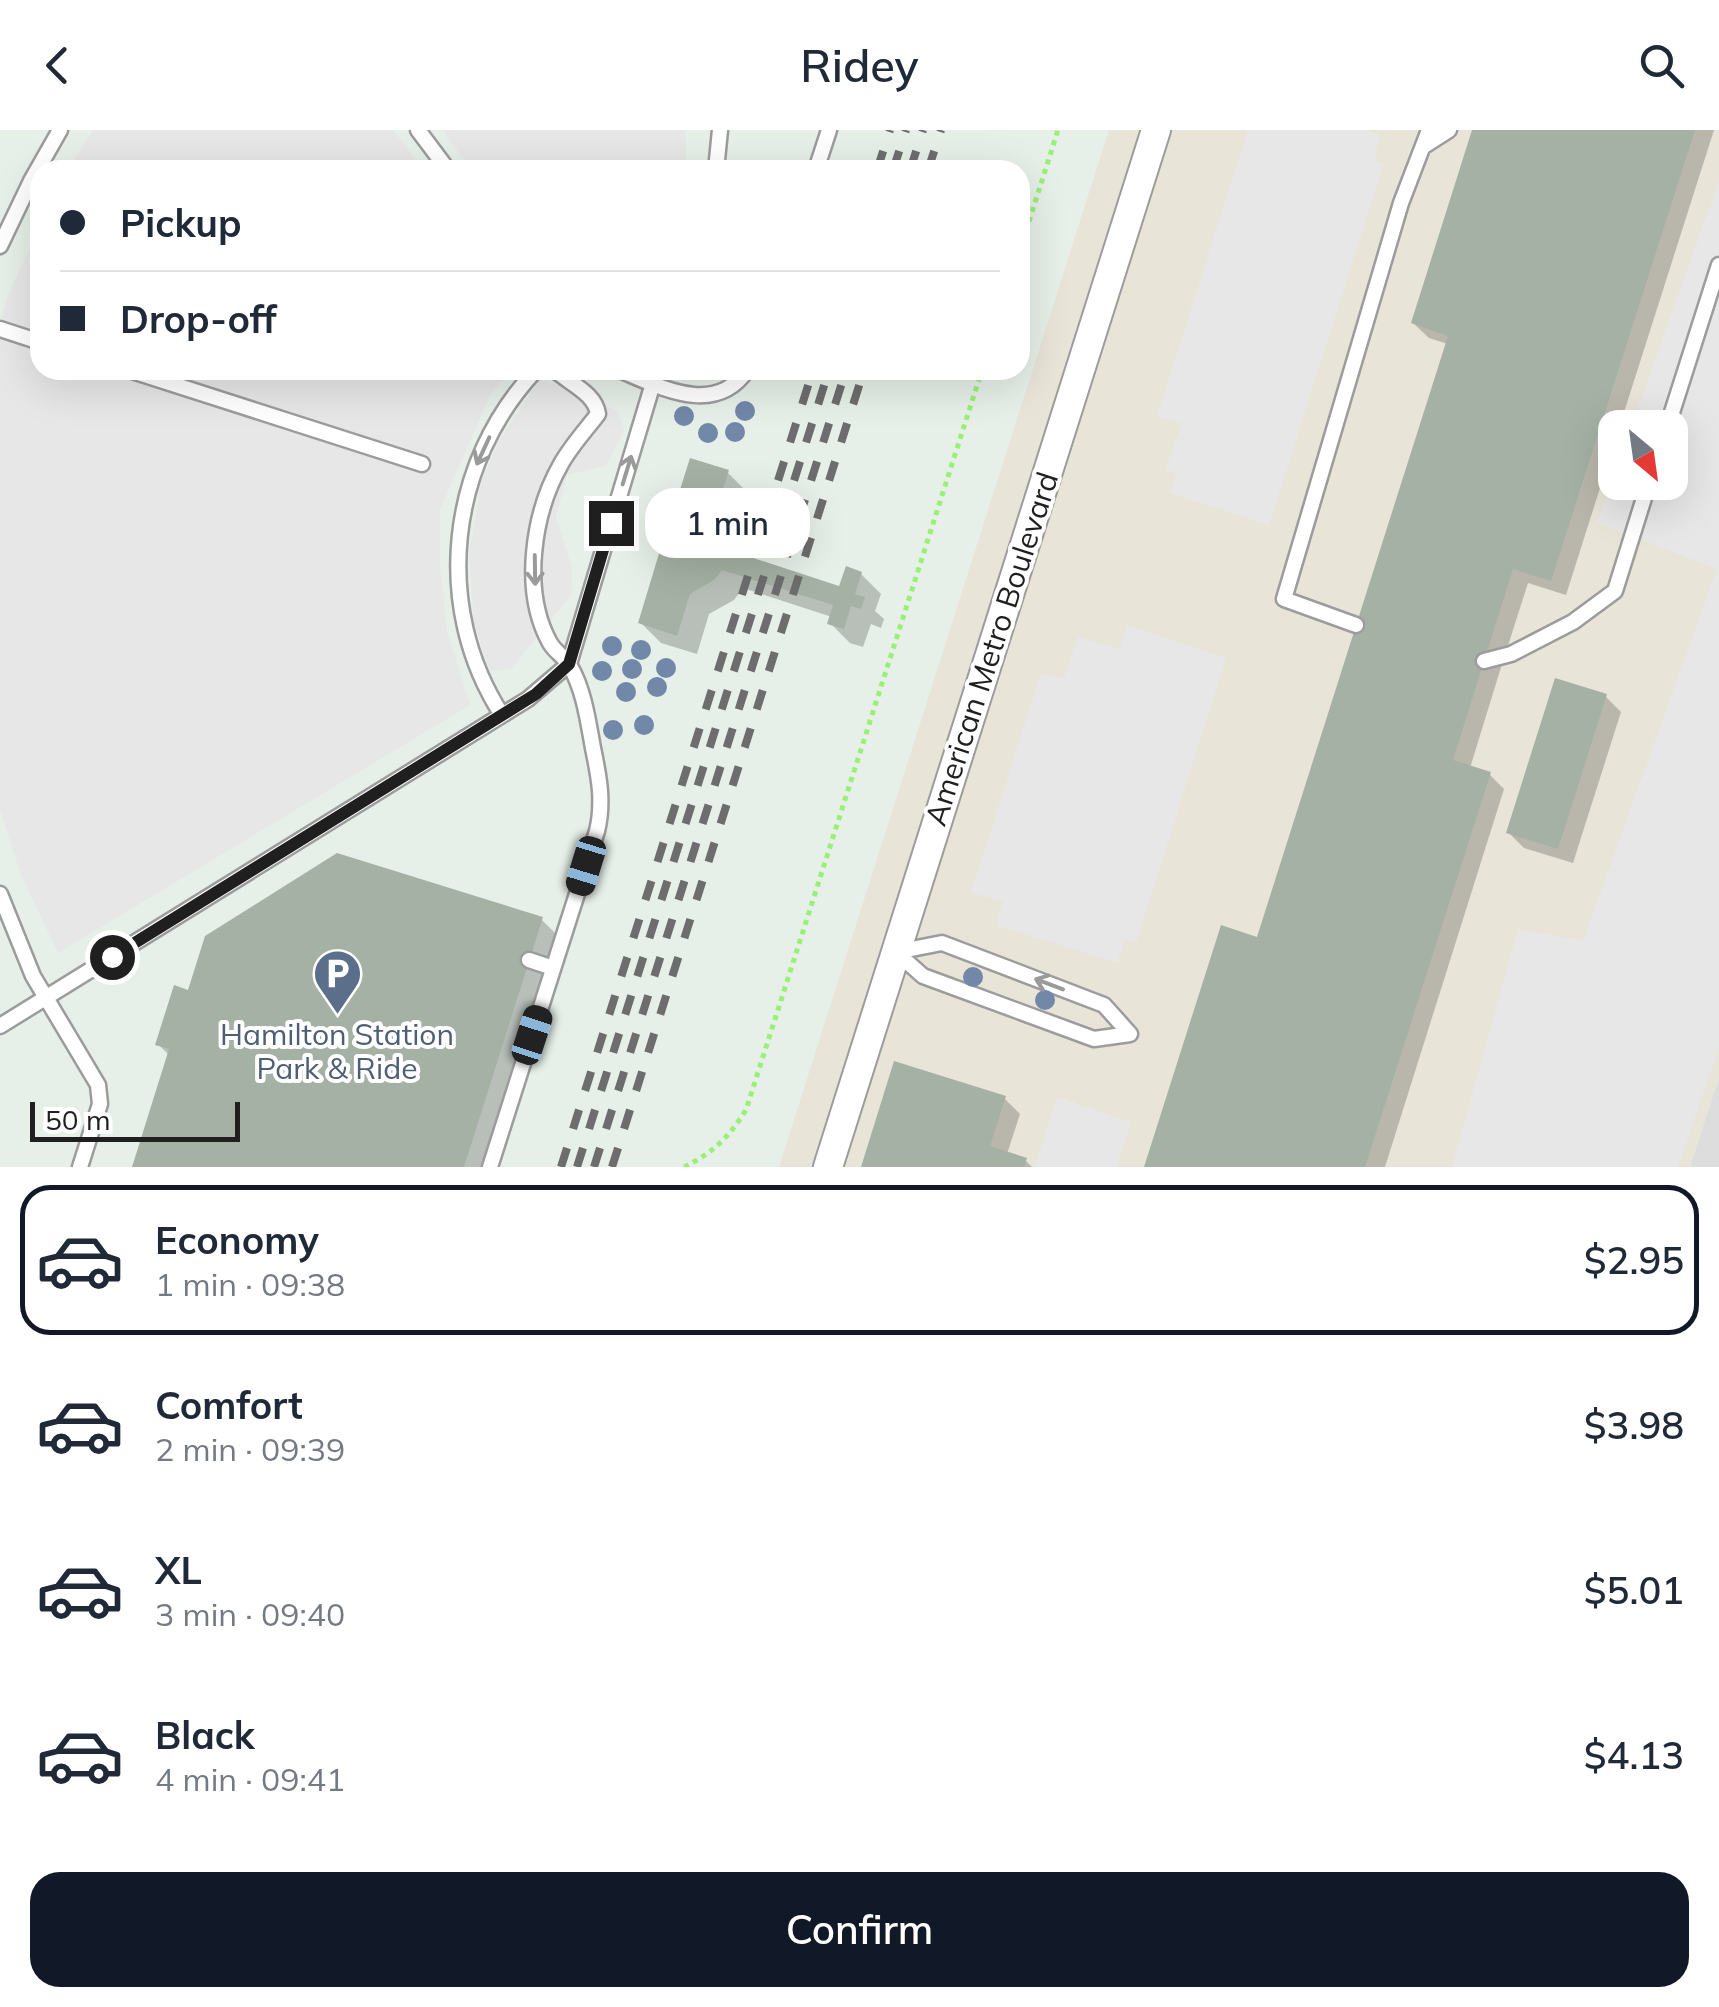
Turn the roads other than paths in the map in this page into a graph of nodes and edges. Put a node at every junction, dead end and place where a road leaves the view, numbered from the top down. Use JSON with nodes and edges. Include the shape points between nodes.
{"nodes":[{"id":1,"x":60,"y":130,"type":"edge"},
{"id":2,"x":418,"y":130,"type":"edge"},
{"id":3,"x":720,"y":130,"type":"edge"},
{"id":4,"x":829,"y":130,"type":"edge"},
{"id":5,"x":1156,"y":130,"type":"edge"},
{"id":6,"x":1429,"y":130,"type":"edge"},
{"id":7,"x":1449,"y":130,"type":"edge"},
{"id":8,"x":1424,"y":146,"type":"junction"},
{"id":9,"x":42,"y":160,"type":"edge"},
{"id":10,"x":440,"y":160,"type":"edge"},
{"id":11,"x":717,"y":160,"type":"edge"},
{"id":12,"x":819,"y":160,"type":"edge"},
{"id":13,"x":30,"y":180,"type":"edge"},
{"id":14,"x":0,"y":246,"type":"edge"},
{"id":15,"x":1719,"y":265,"type":"edge"},
{"id":16,"x":0,"y":329,"type":"edge"},
{"id":17,"x":30,"y":339,"type":"edge"},
{"id":18,"x":160,"y":380,"type":"edge"},
{"id":19,"x":528,"y":380,"type":"edge"},
{"id":20,"x":568,"y":380,"type":"edge"},
{"id":21,"x":653,"y":380,"type":"edge"},
{"id":22,"x":661,"y":380,"type":"edge"},
{"id":23,"x":740,"y":380,"type":"edge"},
{"id":24,"x":1673,"y":410,"type":"edge"},
{"id":25,"x":422,"y":464,"type":"dead end"},
{"id":26,"x":1643,"y":500,"type":"edge"},
{"id":27,"x":1356,"y":625,"type":"dead end"},
{"id":28,"x":1484,"y":661,"type":"dead end"},
{"id":29,"x":569,"y":664,"type":"junction"},
{"id":30,"x":502,"y":715,"type":"junction"},
{"id":31,"x":0,"y":894,"type":"edge"},
{"id":32,"x":896,"y":952,"type":"junction"},
{"id":33,"x":529,"y":960,"type":"dead end"},
{"id":34,"x":554,"y":968,"type":"junction"},
{"id":35,"x":47,"y":998,"type":"junction"},
{"id":36,"x":0,"y":1026,"type":"edge"},
{"id":37,"x":80,"y":1167,"type":"edge"},
{"id":38,"x":490,"y":1167,"type":"edge"},
{"id":39,"x":828,"y":1167,"type":"edge"}],
"edges":[{"from":1,"to":9,"type":"lane"},
{"from":2,"to":10,"type":"lane"},
{"from":3,"to":11,"type":"lane"},
{"from":4,"to":12,"type":"lane"},
{"from":5,"to":32,"type":"street","name":"American Metro Boulevard"},
{"from":6,"to":8,"type":"lane"},
{"from":7,"to":8,"type":"lane"},
{"from":8,"to":27,"type":"lane","via":[[1401,203],[1284,599]]},
{"from":13,"to":14,"type":"lane"},
{"from":15,"to":24,"type":"lane"},
{"from":16,"to":17,"type":"lane"},
{"from":18,"to":25,"type":"lane"},
{"from":19,"to":30,"type":"lane","one_way":true,"via":[[480,454],[460,528],[463,622],[480,676]]},
{"from":20,"to":29,"type":"lane","one_way":true,"via":[[598,408],[596,418],[547,491],[534,546],[540,615],[549,642]]},
{"from":29,"to":21,"type":"lane","one_way":true},
{"from":22,"to":23,"type":"lane","via":[[698,397],[717,395]]},
{"from":26,"to":28,"type":"lane","via":[[1614,591],[1573,622]]},
{"from":29,"to":30,"type":"lane"},
{"from":29,"to":34,"type":"lane","via":[[585,705],[602,806]]},
{"from":30,"to":35,"type":"lane"},
{"from":31,"to":35,"type":"lane"},
{"from":32,"to":32,"type":"lane","one_way":true,"via":[[923,976],[1094,1039],[1130,1034],[1104,1006],[942,943]]},
{"from":32,"to":39,"type":"street","name":"American Metro Boulevard"},
{"from":33,"to":34,"type":"lane"},
{"from":34,"to":38,"type":"lane"},
{"from":35,"to":36,"type":"lane"},
{"from":35,"to":37,"type":"lane","via":[[100,1091]]}]}
